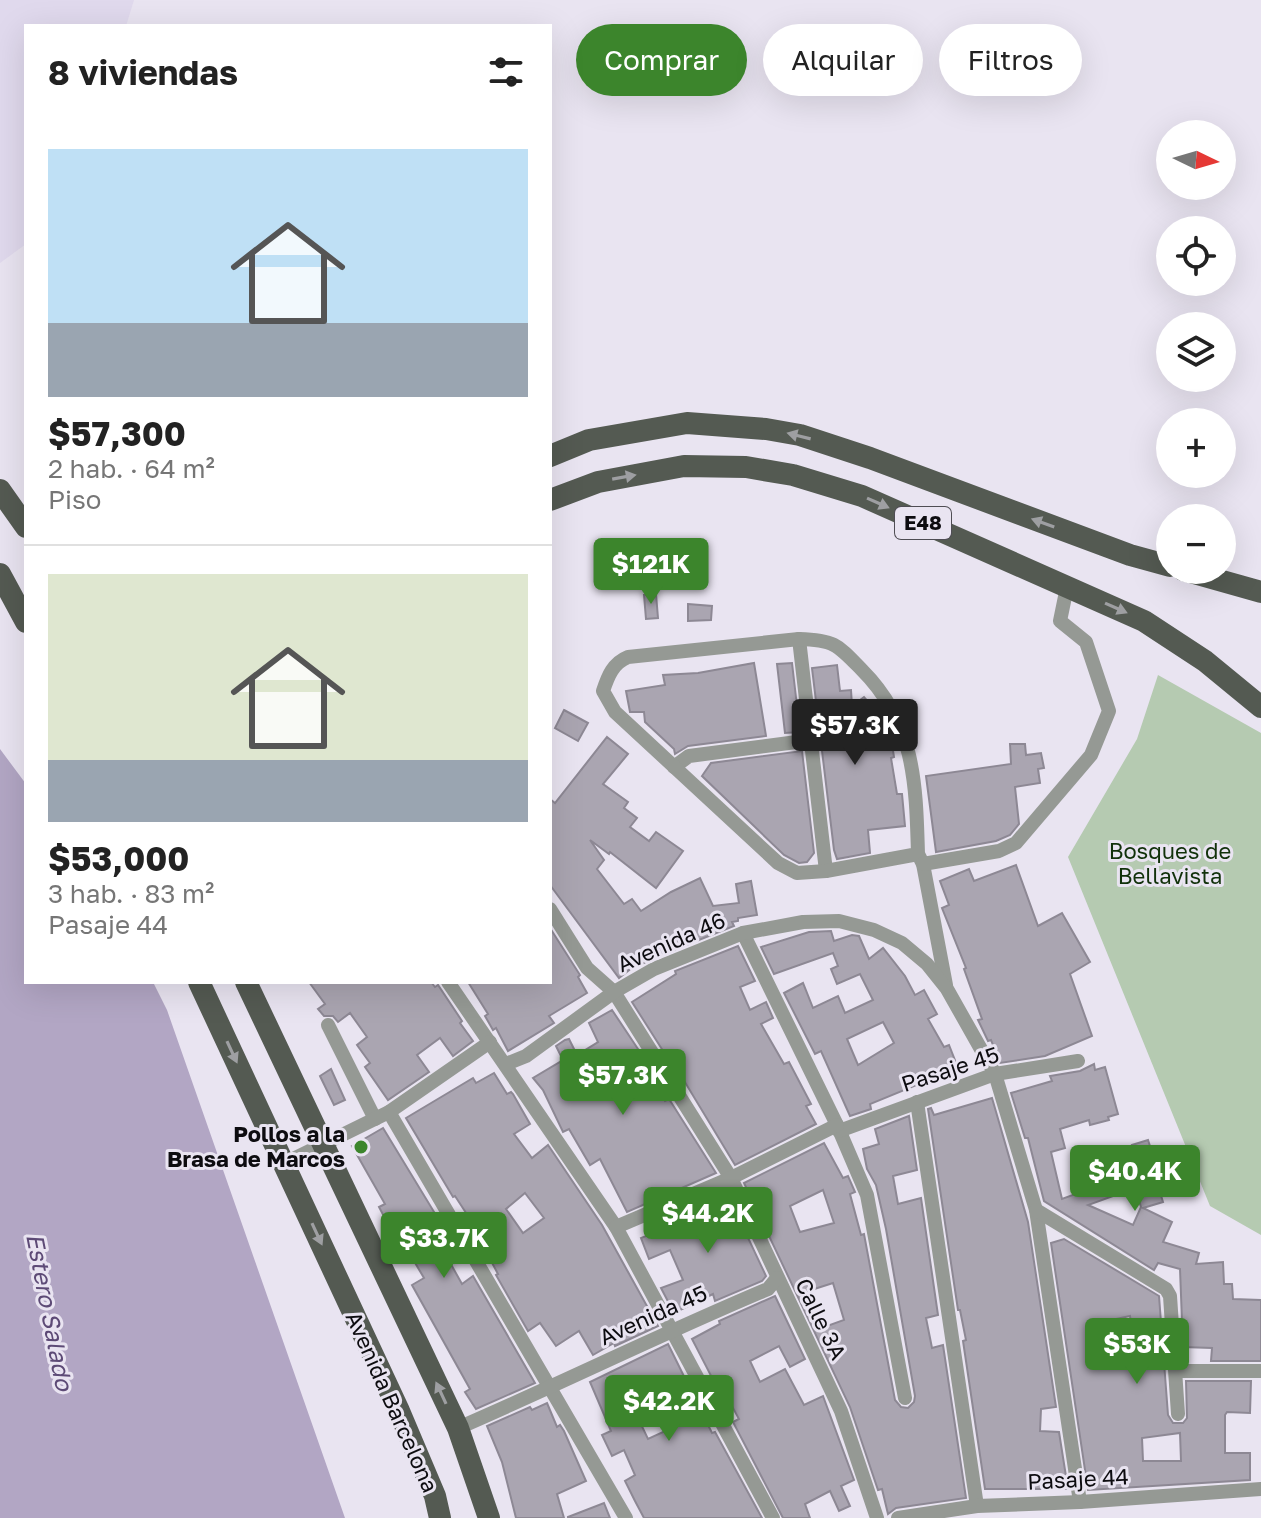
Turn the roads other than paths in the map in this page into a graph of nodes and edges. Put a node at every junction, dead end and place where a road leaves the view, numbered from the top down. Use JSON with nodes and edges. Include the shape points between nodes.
{"nodes":[{"id":1,"x":552,"y":455,"type":"edge"},
{"id":2,"x":0,"y":490,"type":"edge"},
{"id":3,"x":552,"y":499,"type":"edge"},
{"id":4,"x":24,"y":524,"type":"edge"},
{"id":5,"x":1156,"y":562,"type":"edge"},
{"id":6,"x":0,"y":574,"type":"edge"},
{"id":7,"x":1233,"y":584,"type":"edge"},
{"id":8,"x":1067,"y":587,"type":"junction"},
{"id":9,"x":1261,"y":592,"type":"edge"},
{"id":10,"x":24,"y":618,"type":"edge"},
{"id":11,"x":799,"y":639,"type":"junction"},
{"id":12,"x":1261,"y":707,"type":"edge"},
{"id":13,"x":812,"y":740,"type":"junction"},
{"id":14,"x":674,"y":767,"type":"junction"},
{"id":15,"x":920,"y":859,"type":"junction"},
{"id":16,"x":826,"y":871,"type":"junction"},
{"id":17,"x":552,"y":912,"type":"edge"},
{"id":18,"x":743,"y":933,"type":"junction"},
{"id":19,"x":200,"y":984,"type":"edge"},
{"id":20,"x":247,"y":984,"type":"edge"},
{"id":21,"x":449,"y":984,"type":"edge"},
{"id":22,"x":947,"y":989,"type":"junction"},
{"id":23,"x":614,"y":992,"type":"junction"},
{"id":24,"x":328,"y":1025,"type":"dead end"},
{"id":25,"x":490,"y":1042,"type":"junction"},
{"id":26,"x":1078,"y":1061,"type":"dead end"},
{"id":27,"x":506,"y":1064,"type":"junction"},
{"id":28,"x":995,"y":1074,"type":"junction"},
{"id":29,"x":917,"y":1102,"type":"junction"},
{"id":30,"x":382,"y":1116,"type":"junction"},
{"id":31,"x":838,"y":1128,"type":"junction"},
{"id":32,"x":325,"y":1145,"type":"junction"},
{"id":33,"x":285,"y":1163,"type":"junction"},
{"id":34,"x":731,"y":1178,"type":"junction"},
{"id":35,"x":1036,"y":1210,"type":"junction"},
{"id":36,"x":616,"y":1227,"type":"junction"},
{"id":37,"x":777,"y":1278,"type":"junction"},
{"id":38,"x":672,"y":1329,"type":"junction"},
{"id":39,"x":1176,"y":1371,"type":"junction"},
{"id":40,"x":1261,"y":1371,"type":"edge"},
{"id":41,"x":552,"y":1387,"type":"junction"},
{"id":42,"x":905,"y":1398,"type":"dead end"},
{"id":43,"x":1178,"y":1414,"type":"dead end"},
{"id":44,"x":458,"y":1428,"type":"junction"},
{"id":45,"x":1261,"y":1489,"type":"edge"},
{"id":46,"x":1080,"y":1502,"type":"junction"},
{"id":47,"x":977,"y":1506,"type":"junction"},
{"id":48,"x":440,"y":1518,"type":"edge"},
{"id":49,"x":489,"y":1518,"type":"edge"},
{"id":50,"x":626,"y":1518,"type":"edge"},
{"id":51,"x":773,"y":1518,"type":"edge"},
{"id":52,"x":877,"y":1518,"type":"edge"},
{"id":53,"x":898,"y":1518,"type":"edge"}],
"edges":[{"from":5,"to":1,"type":"main road","number":"E48","one_way":true,"via":[[800,435],[687,423],[589,440]]},
{"from":2,"to":4,"type":"main road"},
{"from":3,"to":8,"type":"main road","number":"E48","one_way":true,"via":[[598,482],[684,466],[746,467],[793,475],[862,496]]},
{"from":6,"to":10,"type":"main road"},
{"from":7,"to":9,"type":"main road"},
{"from":8,"to":12,"type":"main road","number":"E48","one_way":true,"via":[[1144,621]]},
{"from":8,"to":15,"type":"street","via":[[1060,621],[1086,642],[1109,711],[1091,755],[1016,843],[999,851]]},
{"from":11,"to":13,"type":"street"},
{"from":11,"to":14,"type":"street","via":[[618,661],[603,691],[615,712]]},
{"from":11,"to":15,"type":"street","via":[[825,639],[841,649],[892,707],[916,785]]},
{"from":13,"to":14,"type":"street","via":[[689,756]]},
{"from":13,"to":16,"type":"street"},
{"from":14,"to":16,"type":"street","via":[[778,863],[797,873]]},
{"from":15,"to":16,"type":"street"},
{"from":15,"to":22,"type":"street"},
{"from":17,"to":23,"type":"street","name":"Calle 3A","via":[[587,968]]},
{"from":18,"to":22,"type":"street","name":"Avenida 46","via":[[827,921],[874,930],[902,943]]},
{"from":18,"to":23,"type":"street","name":"Avenida 46","via":[[654,969]]},
{"from":18,"to":31,"type":"street"},
{"from":19,"to":33,"type":"main road","name":"Avenida Barcelona","one_way":true},
{"from":20,"to":32,"type":"main road"},
{"from":21,"to":25,"type":"street"},
{"from":22,"to":28,"type":"street","name":"Avenida 46"},
{"from":23,"to":27,"type":"street","name":"Avenida 46","via":[[526,1056]]},
{"from":23,"to":34,"type":"street","name":"Calle 3A"},
{"from":24,"to":30,"type":"street"},
{"from":25,"to":27,"type":"street"},
{"from":25,"to":30,"type":"street"},
{"from":26,"to":28,"type":"street","name":"Pasaje 45"},
{"from":27,"to":36,"type":"street"},
{"from":28,"to":29,"type":"street","name":"Pasaje 45"},
{"from":28,"to":35,"type":"street","name":"Avenida 46"},
{"from":29,"to":31,"type":"street","name":"Pasaje 45"},
{"from":29,"to":47,"type":"street"},
{"from":30,"to":32,"type":"street"},
{"from":30,"to":41,"type":"street"},
{"from":31,"to":34,"type":"street","name":"Pasaje 45"},
{"from":31,"to":42,"type":"street","via":[[867,1195]]},
{"from":32,"to":33,"type":"street"},
{"from":44,"to":32,"type":"main road","one_way":true},
{"from":33,"to":48,"type":"main road","name":"Avenida Barcelona","one_way":true,"via":[[399,1411]]},
{"from":34,"to":36,"type":"street","name":"Pasaje 45"},
{"from":34,"to":37,"type":"street","name":"Calle 3A"},
{"from":35,"to":39,"type":"street","via":[[1166,1289]]},
{"from":35,"to":46,"type":"street","name":"Avenida 46"},
{"from":36,"to":38,"type":"street"},
{"from":37,"to":38,"type":"street","name":"Avenida 45","via":[[768,1289]]},
{"from":37,"to":52,"type":"street","name":"Calle 3A","via":[[841,1411]]},
{"from":38,"to":41,"type":"street","name":"Avenida 45"},
{"from":38,"to":51,"type":"street"},
{"from":39,"to":40,"type":"street"},
{"from":39,"to":43,"type":"street"},
{"from":41,"to":44,"type":"street","name":"Avenida 45"},
{"from":41,"to":50,"type":"street"},
{"from":44,"to":49,"type":"main road"},
{"from":45,"to":46,"type":"street","name":"Pasaje 44"},
{"from":46,"to":47,"type":"street","name":"Pasaje 44"},
{"from":47,"to":53,"type":"street","name":"Pasaje 44"}]}
